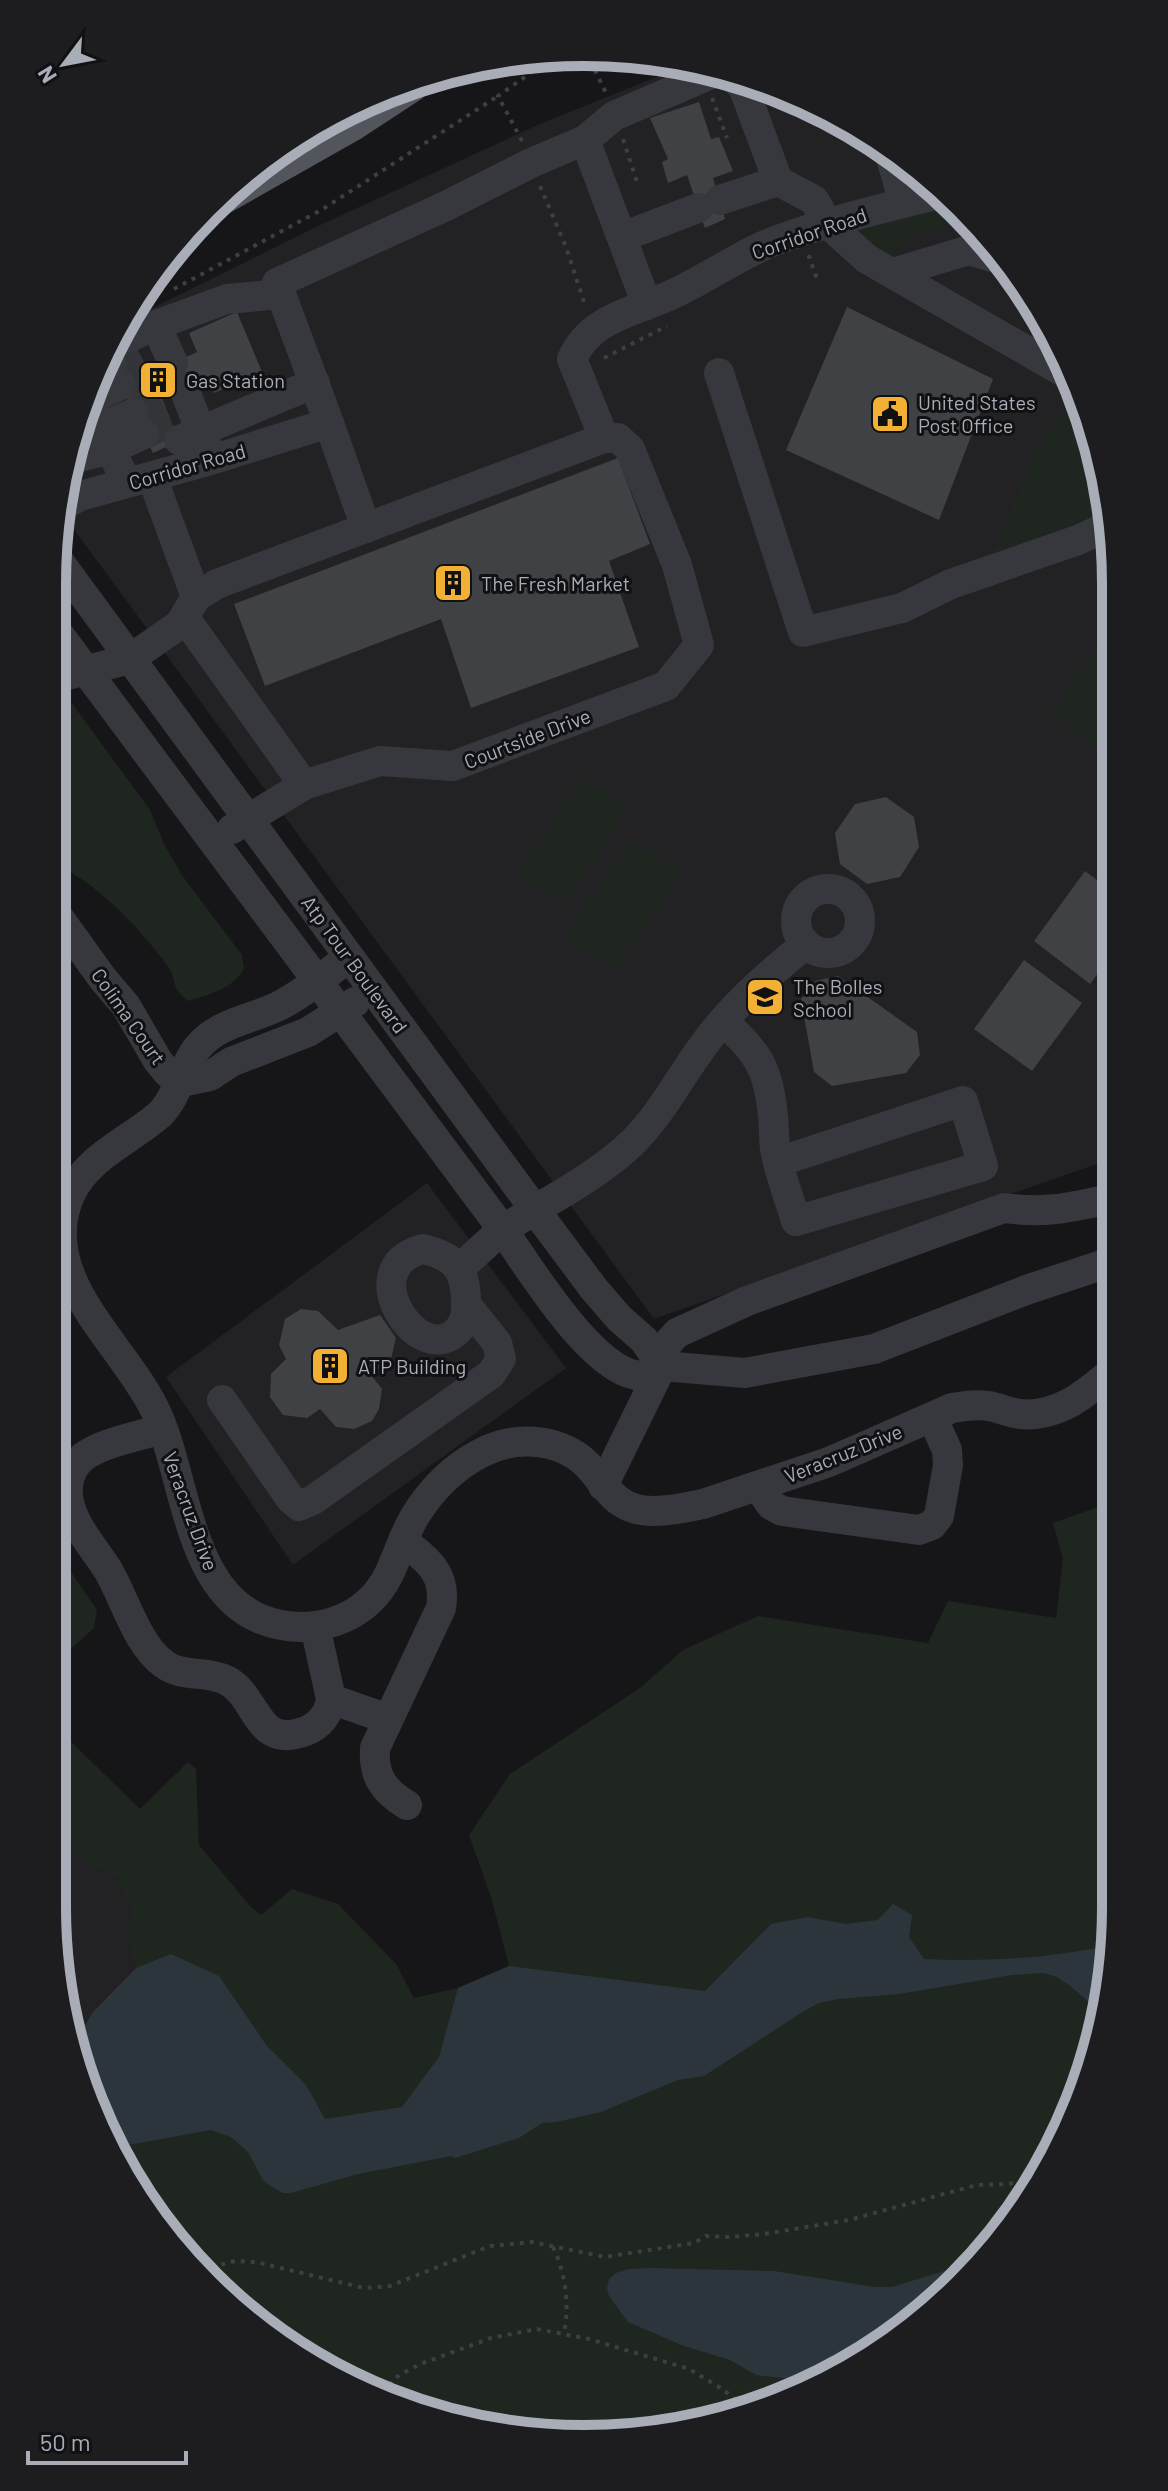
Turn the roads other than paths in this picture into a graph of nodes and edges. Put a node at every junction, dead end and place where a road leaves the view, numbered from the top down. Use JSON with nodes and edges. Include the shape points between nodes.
{"nodes":[{"id":1,"x":699,"y":79,"type":"edge"},
{"id":2,"x":745,"y":91,"type":"edge"},
{"id":3,"x":351,"y":121,"type":"edge"},
{"id":4,"x":585,"y":140,"type":"junction"},
{"id":5,"x":294,"y":155,"type":"edge"},
{"id":6,"x":900,"y":174,"type":"edge"},
{"id":7,"x":778,"y":181,"type":"junction"},
{"id":8,"x":928,"y":197,"type":"edge"},
{"id":9,"x":904,"y":203,"type":"junction"},
{"id":10,"x":622,"y":237,"type":"junction"},
{"id":11,"x":824,"y":238,"type":"junction"},
{"id":12,"x":983,"y":254,"type":"edge"},
{"id":13,"x":911,"y":284,"type":"junction"},
{"id":14,"x":281,"y":294,"type":"junction"},
{"id":15,"x":647,"y":305,"type":"junction"},
{"id":16,"x":1054,"y":367,"type":"edge"},
{"id":17,"x":719,"y":373,"type":"dead end"},
{"id":18,"x":315,"y":383,"type":"junction"},
{"id":19,"x":145,"y":402,"type":"edge"},
{"id":20,"x":322,"y":426,"type":"junction"},
{"id":21,"x":604,"y":438,"type":"junction"},
{"id":22,"x":85,"y":447,"type":"edge"},
{"id":23,"x":211,"y":460,"type":"junction"},
{"id":24,"x":73,"y":500,"type":"edge"},
{"id":25,"x":366,"y":528,"type":"junction"},
{"id":26,"x":1099,"y":530,"type":"edge"},
{"id":27,"x":66,"y":572,"type":"edge"},
{"id":28,"x":191,"y":608,"type":"junction"},
{"id":29,"x":66,"y":644,"type":"edge"},
{"id":30,"x":130,"y":659,"type":"junction"},
{"id":31,"x":87,"y":672,"type":"junction"},
{"id":32,"x":66,"y":676,"type":"edge"},
{"id":33,"x":304,"y":785,"type":"junction"},
{"id":34,"x":248,"y":819,"type":"junction"},
{"id":35,"x":213,"y":842,"type":"junction"},
{"id":36,"x":66,"y":925,"type":"edge"},
{"id":37,"x":806,"y":944,"type":"dead end"},
{"id":38,"x":349,"y":957,"type":"junction"},
{"id":39,"x":317,"y":982,"type":"junction"},
{"id":40,"x":373,"y":989,"type":"junction"},
{"id":41,"x":269,"y":1010,"type":"junction"},
{"id":42,"x":341,"y":1013,"type":"junction"},
{"id":43,"x":723,"y":1021,"type":"junction"},
{"id":44,"x":213,"y":1035,"type":"junction"},
{"id":45,"x":269,"y":1048,"type":"junction"},
{"id":46,"x":231,"y":1062,"type":"junction"},
{"id":47,"x":181,"y":1082,"type":"junction"},
{"id":48,"x":778,"y":1162,"type":"junction"},
{"id":49,"x":983,"y":1166,"type":"junction"},
{"id":50,"x":1102,"y":1201,"type":"edge"},
{"id":51,"x":66,"y":1206,"type":"edge"},
{"id":52,"x":1004,"y":1208,"type":"junction"},
{"id":53,"x":535,"y":1210,"type":"junction"},
{"id":54,"x":503,"y":1230,"type":"junction"},
{"id":55,"x":66,"y":1258,"type":"edge"},
{"id":56,"x":1102,"y":1265,"type":"edge"},
{"id":57,"x":460,"y":1268,"type":"junction"},
{"id":58,"x":466,"y":1304,"type":"junction"},
{"id":59,"x":662,"y":1366,"type":"junction"},
{"id":60,"x":1102,"y":1379,"type":"edge"},
{"id":61,"x":222,"y":1400,"type":"dead end"},
{"id":62,"x":932,"y":1417,"type":"junction"},
{"id":63,"x":162,"y":1429,"type":"junction"},
{"id":64,"x":603,"y":1486,"type":"junction"},
{"id":65,"x":758,"y":1486,"type":"junction"},
{"id":66,"x":403,"y":1541,"type":"junction"},
{"id":67,"x":315,"y":1626,"type":"junction"},
{"id":68,"x":331,"y":1699,"type":"junction"},
{"id":69,"x":388,"y":1719,"type":"junction"},
{"id":70,"x":407,"y":1805,"type":"dead end"}],
"edges":[{"from":1,"to":4,"type":"street","via":[[614,116]]},
{"from":2,"to":7,"type":"street"},
{"from":3,"to":5,"type":"main road"},
{"from":4,"to":10,"type":"street"},
{"from":4,"to":14,"type":"street","via":[[277,283]]},
{"from":6,"to":9,"type":"street"},
{"from":7,"to":10,"type":"street"},
{"from":7,"to":11,"type":"street","via":[[814,200]]},
{"from":8,"to":9,"type":"street","name":"Corridor Road"},
{"from":9,"to":11,"type":"street","name":"Corridor Road"},
{"from":10,"to":15,"type":"street"},
{"from":11,"to":13,"type":"street"},
{"from":11,"to":15,"type":"street","name":"Corridor Road","via":[[773,242]]},
{"from":12,"to":13,"type":"street","via":[[969,250]]},
{"from":13,"to":16,"type":"street"},
{"from":14,"to":18,"type":"street"},
{"from":14,"to":19,"type":"street","via":[[227,299]]},
{"from":15,"to":21,"type":"street","name":"Corridor Road","via":[[598,326],[579,343],[572,359]]},
{"from":17,"to":26,"type":"street","via":[[803,632],[902,608],[951,584]]},
{"from":18,"to":19,"type":"street"},
{"from":18,"to":20,"type":"street"},
{"from":19,"to":22,"type":"street"},
{"from":19,"to":23,"type":"street","name":"Corridor Road"},
{"from":19,"to":23,"type":"street"},
{"from":19,"to":24,"type":"street","name":"Corridor Road"},
{"from":19,"to":28,"type":"street"},
{"from":20,"to":23,"type":"street","name":"Corridor Road"},
{"from":20,"to":25,"type":"street"},
{"from":21,"to":25,"type":"street"},
{"from":21,"to":33,"type":"street","name":"Courtside Drive","via":[[618,438],[630,449],[677,565],[699,645],[666,686],[453,766],[380,761]]},
{"from":25,"to":28,"type":"street","via":[[217,584]]},
{"from":27,"to":30,"type":"street","name":"Atp Tour Boulevard"},
{"from":28,"to":30,"type":"street"},
{"from":28,"to":33,"type":"street"},
{"from":29,"to":31,"type":"street","name":"Atp Tour Boulevard"},
{"from":30,"to":31,"type":"street"},
{"from":30,"to":34,"type":"street","name":"Atp Tour Boulevard"},
{"from":31,"to":32,"type":"street"},
{"from":31,"to":35,"type":"street","name":"Atp Tour Boulevard"},
{"from":33,"to":34,"type":"street","name":"Courtside Drive"},
{"from":34,"to":35,"type":"street","name":"Courtside Drive"},
{"from":34,"to":38,"type":"street","name":"Atp Tour Boulevard"},
{"from":35,"to":39,"type":"street","name":"Atp Tour Boulevard"},
{"from":36,"to":47,"type":"street","name":"Colima Court","via":[[126,1006],[158,1061]]},
{"from":37,"to":43,"type":"street"},
{"from":38,"to":39,"type":"street"},
{"from":38,"to":40,"type":"street","name":"Atp Tour Boulevard"},
{"from":39,"to":41,"type":"street"},
{"from":39,"to":42,"type":"street","name":"Atp Tour Boulevard"},
{"from":40,"to":42,"type":"street"},
{"from":40,"to":53,"type":"street","name":"Atp Tour Boulevard"},
{"from":41,"to":44,"type":"street","via":[[261,999],[225,1007],[210,1021]]},
{"from":41,"to":45,"type":"street"},
{"from":42,"to":45,"type":"street"},
{"from":42,"to":54,"type":"street","name":"Atp Tour Boulevard"},
{"from":43,"to":48,"type":"street","via":[[745,1041],[769,1082]]},
{"from":43,"to":53,"type":"street","via":[[633,1142]]},
{"from":44,"to":46,"type":"street"},
{"from":44,"to":47,"type":"street","name":"Veracruz Drive","via":[[196,1048]]},
{"from":45,"to":46,"type":"street"},
{"from":46,"to":47,"type":"street","via":[[210,1076]]},
{"from":47,"to":51,"type":"street","name":"Veracruz Drive","via":[[163,1112],[84,1173]]},
{"from":48,"to":49,"type":"street","via":[[796,1221]]},
{"from":48,"to":49,"type":"street","via":[[963,1101]]},
{"from":49,"to":52,"type":"street"},
{"from":50,"to":52,"type":"street","via":[[1058,1211]]},
{"from":52,"to":59,"type":"street","via":[[677,1333],[667,1344]]},
{"from":53,"to":54,"type":"street"},
{"from":53,"to":59,"type":"street","name":"Atp Tour Boulevard","via":[[594,1289]]},
{"from":54,"to":57,"type":"street"},
{"from":54,"to":59,"type":"street","name":"Atp Tour Boulevard","via":[[586,1343],[631,1374],[647,1376]]},
{"from":55,"to":63,"type":"street","name":"Veracruz Drive","via":[[85,1306],[143,1386]]},
{"from":56,"to":59,"type":"street","via":[[874,1349],[745,1373]]},
{"from":57,"to":58,"type":"street"},
{"from":57,"to":58,"type":"street","via":[[443,1254],[423,1249],[396,1265],[391,1283],[405,1319],[430,1340],[444,1340],[459,1328]]},
{"from":58,"to":61,"type":"street","via":[[497,1343],[501,1359],[491,1374],[299,1506]]},
{"from":59,"to":64,"type":"street"},
{"from":60,"to":62,"type":"street","name":"Veracruz Drive","via":[[1064,1407],[1042,1414],[971,1404]]},
{"from":62,"to":65,"type":"street","name":"Veracruz Drive"},
{"from":62,"to":65,"type":"street","via":[[948,1465],[939,1516],[932,1525],[919,1530],[782,1511]]},
{"from":63,"to":67,"type":"street","name":"Veracruz Drive","via":[[191,1523],[223,1592],[251,1616],[285,1626]]},
{"from":63,"to":68,"type":"street","via":[[92,1450],[72,1470],[68,1484],[75,1519],[147,1646],[169,1668],[229,1682],[262,1724],[282,1735],[311,1729],[323,1720]]},
{"from":64,"to":65,"type":"street","name":"Veracruz Drive","via":[[621,1503],[654,1511],[703,1504]]},
{"from":64,"to":66,"type":"street","name":"Veracruz Drive","via":[[592,1469],[561,1447],[522,1441],[498,1445],[442,1482]]},
{"from":66,"to":67,"type":"street","name":"Veracruz Drive","via":[[373,1598],[337,1622]]},
{"from":66,"to":69,"type":"street","via":[[433,1568],[443,1594]]},
{"from":67,"to":68,"type":"street"},
{"from":68,"to":69,"type":"street"},
{"from":69,"to":70,"type":"street","via":[[374,1764],[384,1788]]}]}
